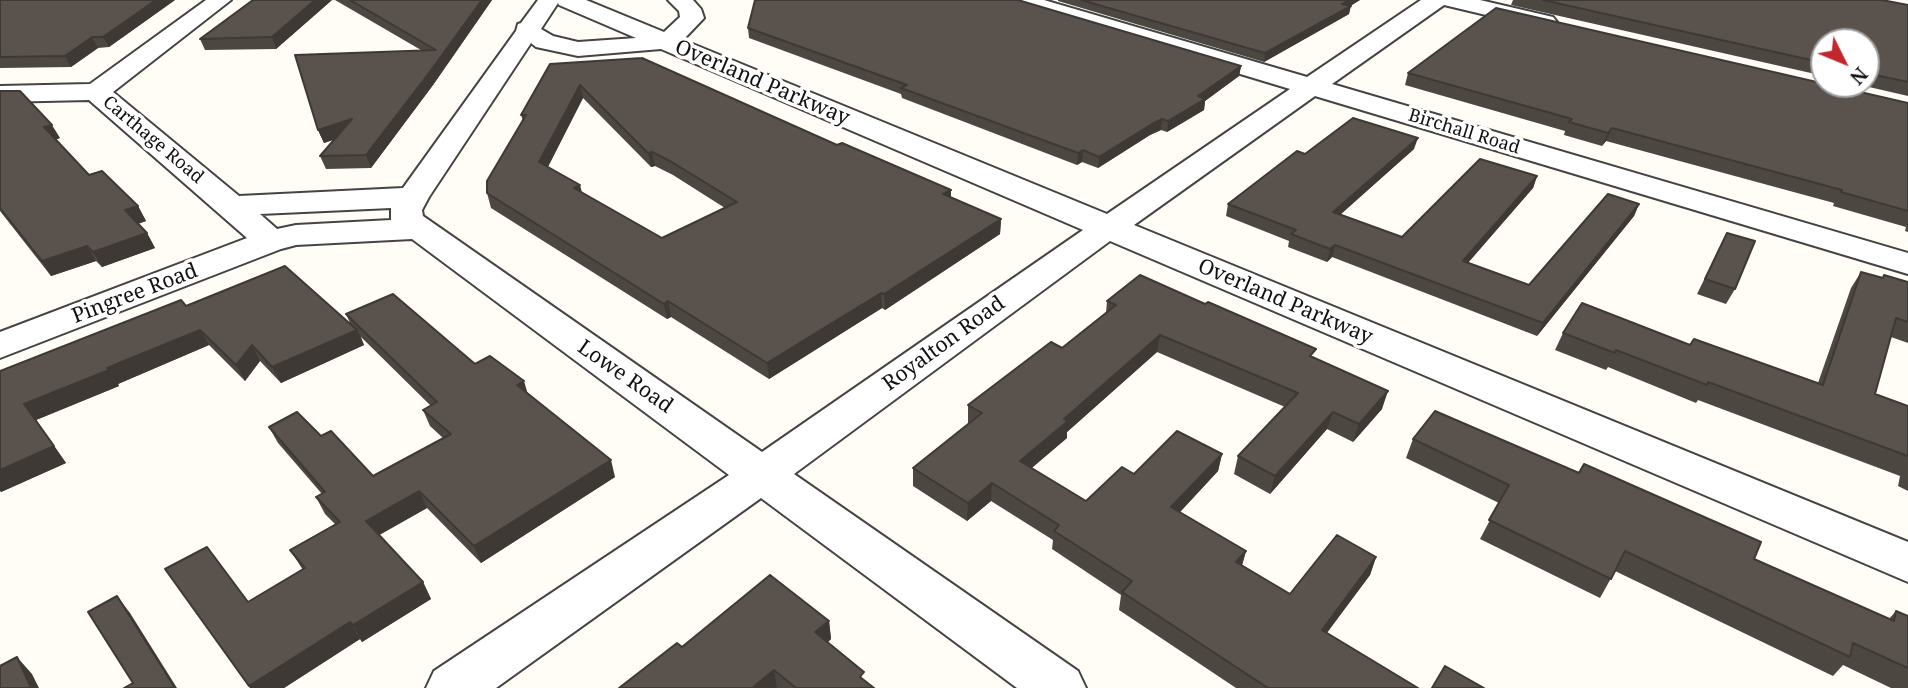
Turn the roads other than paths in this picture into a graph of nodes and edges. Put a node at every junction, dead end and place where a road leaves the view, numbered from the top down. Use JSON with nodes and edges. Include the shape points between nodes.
{"nodes":[{"id":1,"x":220,"y":0,"type":"edge"},
{"id":2,"x":567,"y":0,"type":"edge"},
{"id":3,"x":679,"y":0,"type":"edge"},
{"id":4,"x":1020,"y":0,"type":"edge"},
{"id":5,"x":1436,"y":0,"type":"edge"},
{"id":6,"x":1451,"y":0,"type":"edge"},
{"id":7,"x":538,"y":15,"type":"edge"},
{"id":8,"x":1571,"y":28,"type":"edge"},
{"id":9,"x":662,"y":40,"type":"junction"},
{"id":10,"x":1311,"y":87,"type":"junction"},
{"id":11,"x":96,"y":92,"type":"junction"},
{"id":12,"x":0,"y":94,"type":"edge"},
{"id":13,"x":232,"y":206,"type":"junction"},
{"id":14,"x":415,"y":213,"type":"junction"},
{"id":15,"x":1108,"y":228,"type":"junction"},
{"id":16,"x":270,"y":241,"type":"junction"},
{"id":17,"x":1908,"y":264,"type":"edge"},
{"id":18,"x":0,"y":346,"type":"edge"},
{"id":19,"x":761,"y":475,"type":"junction"},
{"id":20,"x":1908,"y":563,"type":"edge"},
{"id":21,"x":453,"y":688,"type":"edge"},
{"id":22,"x":1059,"y":688,"type":"edge"}],
"edges":[{"from":1,"to":11,"type":"street","name":"Carthage Road"},
{"from":2,"to":9,"type":"street","name":"Overland Parkway"},
{"from":3,"to":9,"type":"street","name":"Overland Parkway","via":[[690,9],[692,18]]},
{"from":4,"to":10,"type":"street","name":"Birchall Road"},
{"from":5,"to":10,"type":"street","name":"Royalton Road"},
{"from":6,"to":8,"type":"street"},
{"from":7,"to":9,"type":"street","name":"Overland Parkway","via":[[545,42],[578,49],[631,48]]},
{"from":7,"to":14,"type":"street"},
{"from":9,"to":15,"type":"street","name":"Overland Parkway"},
{"from":10,"to":15,"type":"street","name":"Royalton Road"},
{"from":10,"to":17,"type":"street","name":"Birchall Road"},
{"from":11,"to":12,"type":"street"},
{"from":11,"to":13,"type":"street","name":"Carthage Road"},
{"from":13,"to":14,"type":"street"},
{"from":13,"to":16,"type":"street"},
{"from":14,"to":16,"type":"street","name":"Pingree Road"},
{"from":14,"to":19,"type":"street","name":"Lowe Road"},
{"from":15,"to":19,"type":"street","name":"Royalton Road"},
{"from":15,"to":20,"type":"street","name":"Overland Parkway"},
{"from":16,"to":18,"type":"street","name":"Pingree Road"},
{"from":19,"to":21,"type":"street","name":"Royalton Road"},
{"from":19,"to":22,"type":"street","name":"Lowe Road"}]}
